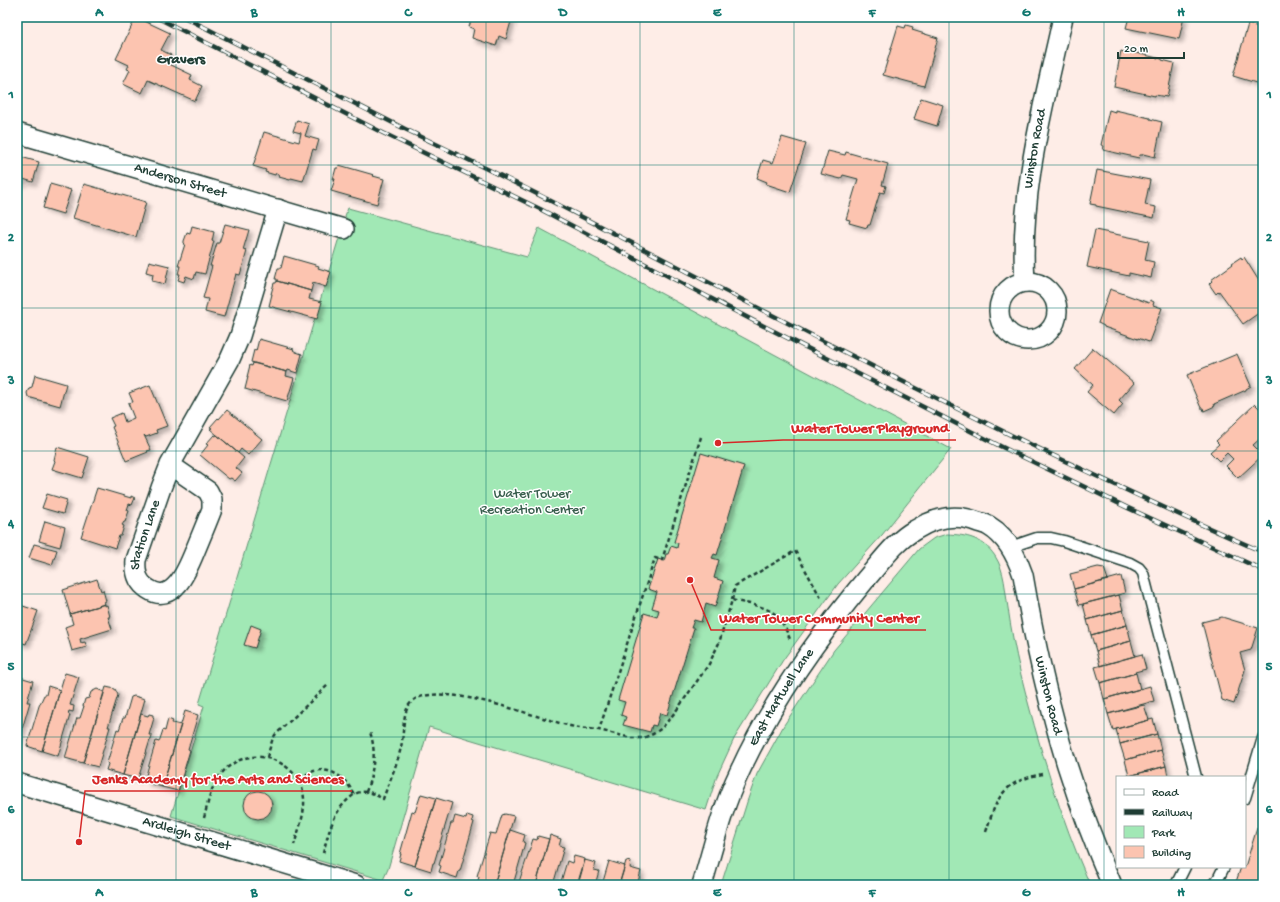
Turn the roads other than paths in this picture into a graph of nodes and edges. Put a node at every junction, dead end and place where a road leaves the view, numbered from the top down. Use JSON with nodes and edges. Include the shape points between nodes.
{"nodes":[{"id":1,"x":1063,"y":17,"type":"edge"},
{"id":2,"x":17,"y":133,"type":"edge"},
{"id":3,"x":278,"y":209,"type":"junction"},
{"id":4,"x":344,"y":229,"type":"dead end"},
{"id":5,"x":1025,"y":282,"type":"dead end"},
{"id":6,"x":170,"y":465,"type":"junction"},
{"id":7,"x":974,"y":520,"type":"joint"},
{"id":8,"x":1010,"y":547,"type":"junction"},
{"id":9,"x":1263,"y":738,"type":"edge"},
{"id":10,"x":1196,"y":776,"type":"edge"},
{"id":11,"x":17,"y":783,"type":"edge"},
{"id":12,"x":1246,"y":795,"type":"edge"},
{"id":13,"x":1184,"y":868,"type":"edge"},
{"id":14,"x":1224,"y":868,"type":"edge"},
{"id":15,"x":300,"y":877,"type":"edge"},
{"id":16,"x":356,"y":885,"type":"edge"},
{"id":17,"x":702,"y":885,"type":"edge"},
{"id":18,"x":1112,"y":885,"type":"edge"},
{"id":19,"x":1176,"y":885,"type":"edge"},
{"id":20,"x":1212,"y":885,"type":"edge"}],
"edges":[{"from":1,"to":5,"type":"street","name":"Winston Road","via":[[1027,196]]},
{"from":2,"to":3,"type":"street","name":"Anderson Street"},
{"from":3,"to":4,"type":"street","name":"Anderson Street"},
{"from":3,"to":6,"type":"street","name":"Station Lane","via":[[240,336],[230,359]]},
{"from":6,"to":6,"type":"street","name":"Station Lane","via":[[208,491],[212,509],[184,577],[165,594],[156,594],[146,589],[139,581],[135,572],[136,560]]},
{"from":7,"to":8,"type":"street","name":"Winston Road","via":[[1000,534]]},
{"from":7,"to":17,"type":"street","name":"East Hartwell Lane","via":[[942,518],[913,530],[886,556],[825,631],[762,727],[738,775]]},
{"from":8,"to":10,"type":"lane","via":[[1037,538],[1051,538],[1139,568],[1143,573]]},
{"from":8,"to":18,"type":"street","name":"Winston Road","via":[[1023,575],[1046,687],[1067,764]]},
{"from":9,"to":12,"type":"lane"},
{"from":11,"to":15,"type":"street","name":"Ardleigh Street"},
{"from":13,"to":19,"type":"lane"},
{"from":14,"to":20,"type":"lane","via":[[1218,880]]},
{"from":15,"to":16,"type":"street","name":"Ardleigh Street"}]}
